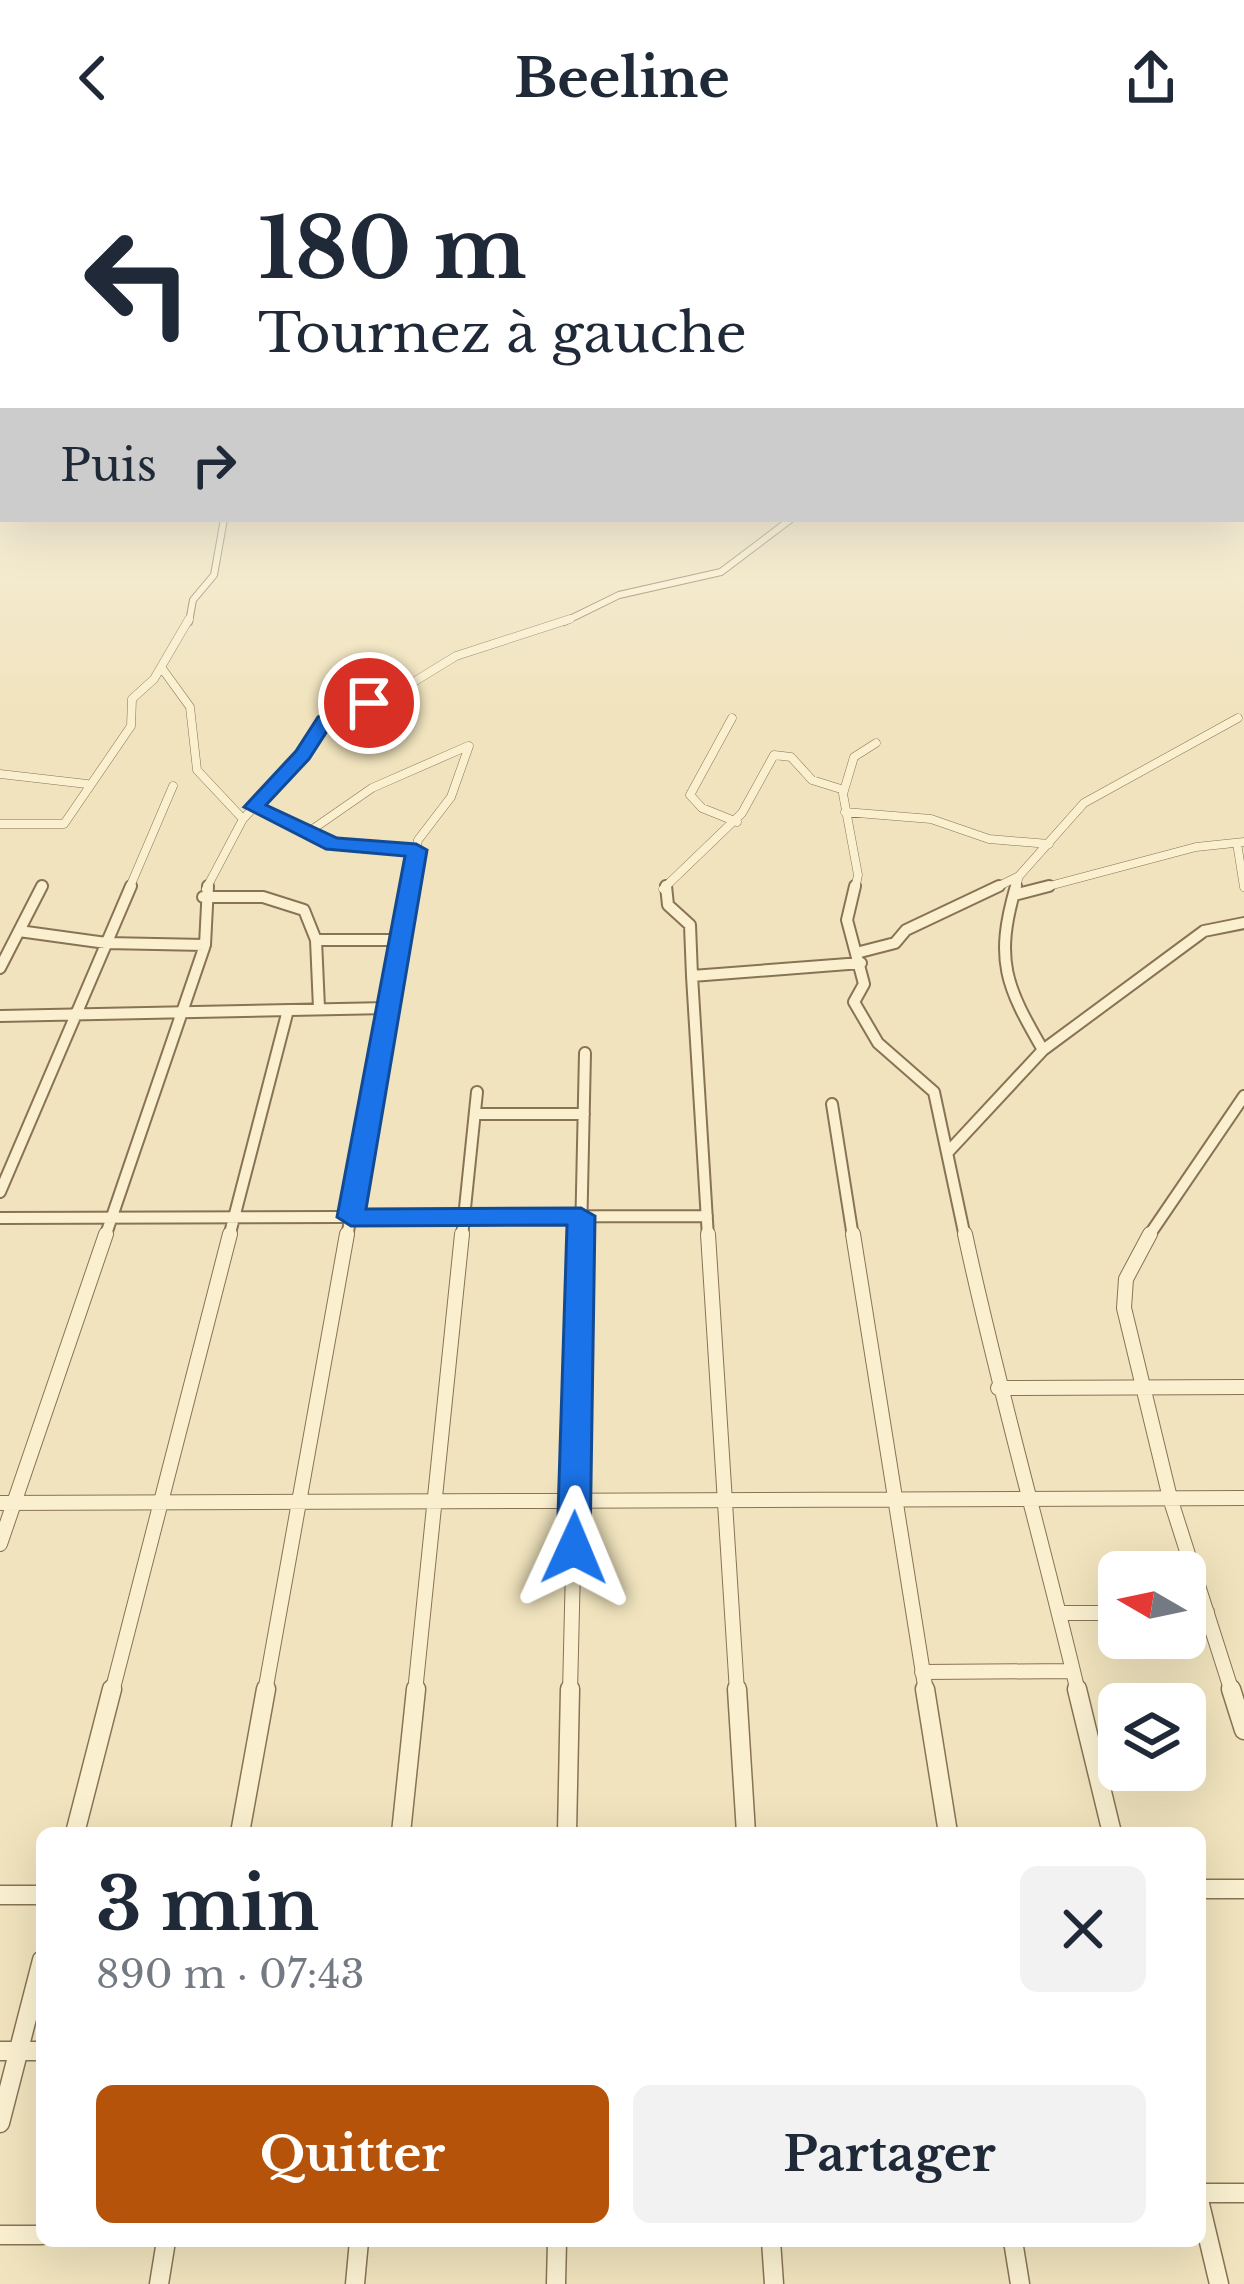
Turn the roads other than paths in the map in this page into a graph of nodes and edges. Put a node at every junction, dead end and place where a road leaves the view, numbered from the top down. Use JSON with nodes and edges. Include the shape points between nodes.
{"nodes":[{"id":1,"x":223,"y":522,"type":"edge"},
{"id":2,"x":787,"y":522,"type":"edge"},
{"id":3,"x":161,"y":667,"type":"junction"},
{"id":4,"x":732,"y":718,"type":"dead end"},
{"id":5,"x":1238,"y":718,"type":"dead end"},
{"id":6,"x":876,"y":743,"type":"dead end"},
{"id":7,"x":0,"y":774,"type":"edge"},
{"id":8,"x":87,"y":784,"type":"junction"},
{"id":9,"x":172,"y":786,"type":"dead end"},
{"id":10,"x":844,"y":790,"type":"junction"},
{"id":11,"x":254,"y":807,"type":"junction"},
{"id":12,"x":844,"y":812,"type":"junction"},
{"id":13,"x":243,"y":819,"type":"junction"},
{"id":14,"x":737,"y":822,"type":"junction"},
{"id":15,"x":0,"y":824,"type":"edge"},
{"id":16,"x":310,"y":831,"type":"junction"},
{"id":17,"x":1240,"y":843,"type":"edge"},
{"id":18,"x":1051,"y":844,"type":"junction"},
{"id":19,"x":416,"y":850,"type":"junction"},
{"id":20,"x":1019,"y":876,"type":"junction"},
{"id":21,"x":42,"y":885,"type":"dead end"},
{"id":22,"x":1244,"y":887,"type":"edge"},
{"id":23,"x":1014,"y":895,"type":"junction"},
{"id":24,"x":203,"y":898,"type":"junction"},
{"id":25,"x":1244,"y":923,"type":"edge"},
{"id":26,"x":19,"y":931,"type":"junction"},
{"id":27,"x":316,"y":940,"type":"junction"},
{"id":28,"x":400,"y":940,"type":"junction"},
{"id":29,"x":106,"y":943,"type":"junction"},
{"id":30,"x":205,"y":945,"type":"junction"},
{"id":31,"x":860,"y":957,"type":"junction"},
{"id":32,"x":0,"y":968,"type":"edge"},
{"id":33,"x":692,"y":976,"type":"junction"},
{"id":34,"x":388,"y":1008,"type":"junction"},
{"id":35,"x":319,"y":1009,"type":"junction"},
{"id":36,"x":182,"y":1010,"type":"junction"},
{"id":37,"x":288,"y":1010,"type":"junction"},
{"id":38,"x":76,"y":1014,"type":"junction"},
{"id":39,"x":0,"y":1016,"type":"edge"},
{"id":40,"x":1043,"y":1050,"type":"junction"},
{"id":41,"x":585,"y":1053,"type":"dead end"},
{"id":42,"x":477,"y":1093,"type":"dead end"},
{"id":43,"x":1244,"y":1096,"type":"edge"},
{"id":44,"x":832,"y":1104,"type":"dead end"},
{"id":45,"x":475,"y":1114,"type":"junction"},
{"id":46,"x":584,"y":1114,"type":"junction"},
{"id":47,"x":950,"y":1151,"type":"junction"},
{"id":48,"x":0,"y":1192,"type":"edge"},
{"id":49,"x":581,"y":1216,"type":"junction"},
{"id":50,"x":707,"y":1216,"type":"junction"},
{"id":51,"x":351,"y":1217,"type":"junction"},
{"id":52,"x":464,"y":1217,"type":"junction"},
{"id":53,"x":0,"y":1218,"type":"edge"},
{"id":54,"x":111,"y":1218,"type":"junction"},
{"id":55,"x":234,"y":1218,"type":"junction"},
{"id":56,"x":1140,"y":1387,"type":"junction"},
{"id":57,"x":1244,"y":1387,"type":"edge"},
{"id":58,"x":998,"y":1388,"type":"junction"},
{"id":59,"x":1170,"y":1498,"type":"junction"},
{"id":60,"x":1244,"y":1498,"type":"edge"},
{"id":61,"x":895,"y":1499,"type":"junction"},
{"id":62,"x":1032,"y":1499,"type":"junction"},
{"id":63,"x":725,"y":1500,"type":"junction"},
{"id":64,"x":435,"y":1501,"type":"junction"},
{"id":65,"x":575,"y":1501,"type":"junction"},
{"id":66,"x":160,"y":1502,"type":"junction"},
{"id":67,"x":299,"y":1502,"type":"junction"},
{"id":68,"x":7,"y":1503,"type":"edge"},
{"id":69,"x":0,"y":1544,"type":"edge"},
{"id":70,"x":1207,"y":1612,"type":"joint"},
{"id":71,"x":1059,"y":1613,"type":"junction"},
{"id":72,"x":1098,"y":1613,"type":"edge"},
{"id":73,"x":1073,"y":1671,"type":"junction"},
{"id":74,"x":922,"y":1672,"type":"junction"},
{"id":75,"x":1244,"y":1730,"type":"edge"},
{"id":76,"x":77,"y":1827,"type":"edge"},
{"id":77,"x":241,"y":1827,"type":"edge"},
{"id":78,"x":402,"y":1827,"type":"edge"},
{"id":79,"x":567,"y":1827,"type":"edge"},
{"id":80,"x":746,"y":1827,"type":"edge"},
{"id":81,"x":947,"y":1827,"type":"edge"},
{"id":82,"x":1111,"y":1827,"type":"edge"},
{"id":83,"x":1206,"y":1889,"type":"edge"},
{"id":84,"x":1244,"y":1889,"type":"edge"},
{"id":85,"x":36,"y":1894,"type":"edge"},
{"id":86,"x":0,"y":1895,"type":"edge"},
{"id":87,"x":36,"y":1977,"type":"edge"},
{"id":88,"x":9,"y":2051,"type":"edge"},
{"id":89,"x":0,"y":2122,"type":"edge"},
{"id":90,"x":1206,"y":2193,"type":"edge"},
{"id":91,"x":1244,"y":2193,"type":"edge"},
{"id":92,"x":1206,"y":2229,"type":"edge"},
{"id":93,"x":36,"y":2235,"type":"edge"},
{"id":94,"x":0,"y":2236,"type":"edge"},
{"id":95,"x":165,"y":2247,"type":"edge"},
{"id":96,"x":358,"y":2247,"type":"edge"},
{"id":97,"x":557,"y":2247,"type":"edge"},
{"id":98,"x":771,"y":2247,"type":"edge"},
{"id":99,"x":1014,"y":2247,"type":"edge"},
{"id":100,"x":158,"y":2284,"type":"edge"},
{"id":101,"x":355,"y":2284,"type":"edge"},
{"id":102,"x":556,"y":2284,"type":"edge"},
{"id":103,"x":774,"y":2284,"type":"edge"},
{"id":104,"x":1020,"y":2284,"type":"edge"},
{"id":105,"x":1219,"y":2284,"type":"edge"}],
"edges":[{"from":1,"to":3,"type":"street","via":[[214,575]]},
{"from":2,"to":11,"type":"street","via":[[721,572],[620,595],[553,627],[456,656],[394,694],[332,715]]},
{"from":3,"to":8,"type":"street","via":[[132,699],[134,721]]},
{"from":3,"to":13,"type":"street","via":[[192,703],[199,774]]},
{"from":4,"to":14,"type":"street","via":[[690,796]]},
{"from":5,"to":18,"type":"street","via":[[1084,803]]},
{"from":6,"to":10,"type":"street","via":[[854,757]]},
{"from":7,"to":8,"type":"street"},
{"from":8,"to":15,"type":"street","via":[[64,824]]},
{"from":9,"to":29,"type":"street"},
{"from":10,"to":12,"type":"street"},
{"from":10,"to":14,"type":"street","via":[[774,755],[772,778]]},
{"from":11,"to":13,"type":"street"},
{"from":11,"to":16,"type":"street"},
{"from":12,"to":18,"type":"street","via":[[931,819],[989,839]]},
{"from":12,"to":31,"type":"street","via":[[858,874],[847,920]]},
{"from":13,"to":24,"type":"street"},
{"from":14,"to":33,"type":"street","via":[[663,889],[690,925]]},
{"from":16,"to":19,"type":"street","via":[[353,848]]},
{"from":16,"to":19,"type":"street","via":[[372,788],[469,746],[451,797]]},
{"from":17,"to":22,"type":"street"},
{"from":17,"to":23,"type":"street","via":[[1171,852]]},
{"from":18,"to":20,"type":"street"},
{"from":19,"to":28,"type":"street"},
{"from":20,"to":23,"type":"street"},
{"from":20,"to":31,"type":"street"},
{"from":21,"to":26,"type":"street"},
{"from":23,"to":40,"type":"street","via":[[1006,985]]},
{"from":24,"to":27,"type":"street","via":[[295,904]]},
{"from":24,"to":30,"type":"street"},
{"from":25,"to":40,"type":"street","via":[[1204,932]]},
{"from":26,"to":29,"type":"street"},
{"from":26,"to":32,"type":"street"},
{"from":27,"to":28,"type":"street"},
{"from":27,"to":35,"type":"street"},
{"from":28,"to":34,"type":"street"},
{"from":29,"to":30,"type":"street"},
{"from":29,"to":38,"type":"street"},
{"from":30,"to":36,"type":"street"},
{"from":31,"to":33,"type":"street"},
{"from":31,"to":47,"type":"street","via":[[859,1015],[881,1053],[908,1064],[934,1092]]},
{"from":33,"to":50,"type":"street"},
{"from":34,"to":35,"type":"street"},
{"from":34,"to":51,"type":"street"},
{"from":35,"to":37,"type":"street"},
{"from":36,"to":37,"type":"street"},
{"from":36,"to":38,"type":"street"},
{"from":36,"to":54,"type":"street"},
{"from":37,"to":55,"type":"street"},
{"from":38,"to":39,"type":"street"},
{"from":38,"to":48,"type":"street"},
{"from":40,"to":47,"type":"street"},
{"from":41,"to":46,"type":"street"},
{"from":42,"to":45,"type":"street"},
{"from":43,"to":56,"type":"street","via":[[1126,1279]]},
{"from":44,"to":61,"type":"street"},
{"from":45,"to":46,"type":"street"},
{"from":45,"to":52,"type":"street"},
{"from":46,"to":49,"type":"street"},
{"from":47,"to":58,"type":"street"},
{"from":49,"to":50,"type":"street"},
{"from":49,"to":52,"type":"street"},
{"from":49,"to":65,"type":"street"},
{"from":50,"to":63,"type":"street"},
{"from":51,"to":52,"type":"street"},
{"from":51,"to":55,"type":"street"},
{"from":51,"to":67,"type":"street"},
{"from":52,"to":64,"type":"street"},
{"from":53,"to":54,"type":"street"},
{"from":54,"to":55,"type":"street"},
{"from":54,"to":68,"type":"street"},
{"from":55,"to":66,"type":"street"},
{"from":56,"to":57,"type":"street"},
{"from":56,"to":58,"type":"street"},
{"from":56,"to":59,"type":"street"},
{"from":58,"to":62,"type":"street"},
{"from":59,"to":60,"type":"street"},
{"from":59,"to":62,"type":"street"},
{"from":59,"to":70,"type":"street"},
{"from":61,"to":62,"type":"street"},
{"from":61,"to":63,"type":"street"},
{"from":61,"to":74,"type":"street"},
{"from":62,"to":71,"type":"street"},
{"from":63,"to":65,"type":"street"},
{"from":63,"to":80,"type":"street"},
{"from":64,"to":65,"type":"street"},
{"from":64,"to":67,"type":"street"},
{"from":64,"to":78,"type":"street"},
{"from":65,"to":79,"type":"street"},
{"from":66,"to":67,"type":"street"},
{"from":66,"to":68,"type":"street"},
{"from":66,"to":76,"type":"street"},
{"from":67,"to":77,"type":"street"},
{"from":68,"to":69,"type":"street"},
{"from":70,"to":75,"type":"street"},
{"from":71,"to":72,"type":"street"},
{"from":71,"to":73,"type":"street"},
{"from":73,"to":74,"type":"street"},
{"from":73,"to":82,"type":"street"},
{"from":74,"to":81,"type":"street"},
{"from":83,"to":84,"type":"street"},
{"from":85,"to":86,"type":"street"},
{"from":87,"to":88,"type":"street"},
{"from":88,"to":89,"type":"street"},
{"from":90,"to":91,"type":"street"},
{"from":92,"to":105,"type":"street"},
{"from":93,"to":94,"type":"street"},
{"from":95,"to":100,"type":"street"},
{"from":96,"to":101,"type":"street"},
{"from":97,"to":102,"type":"street"},
{"from":98,"to":103,"type":"street"},
{"from":99,"to":104,"type":"street"}]}
